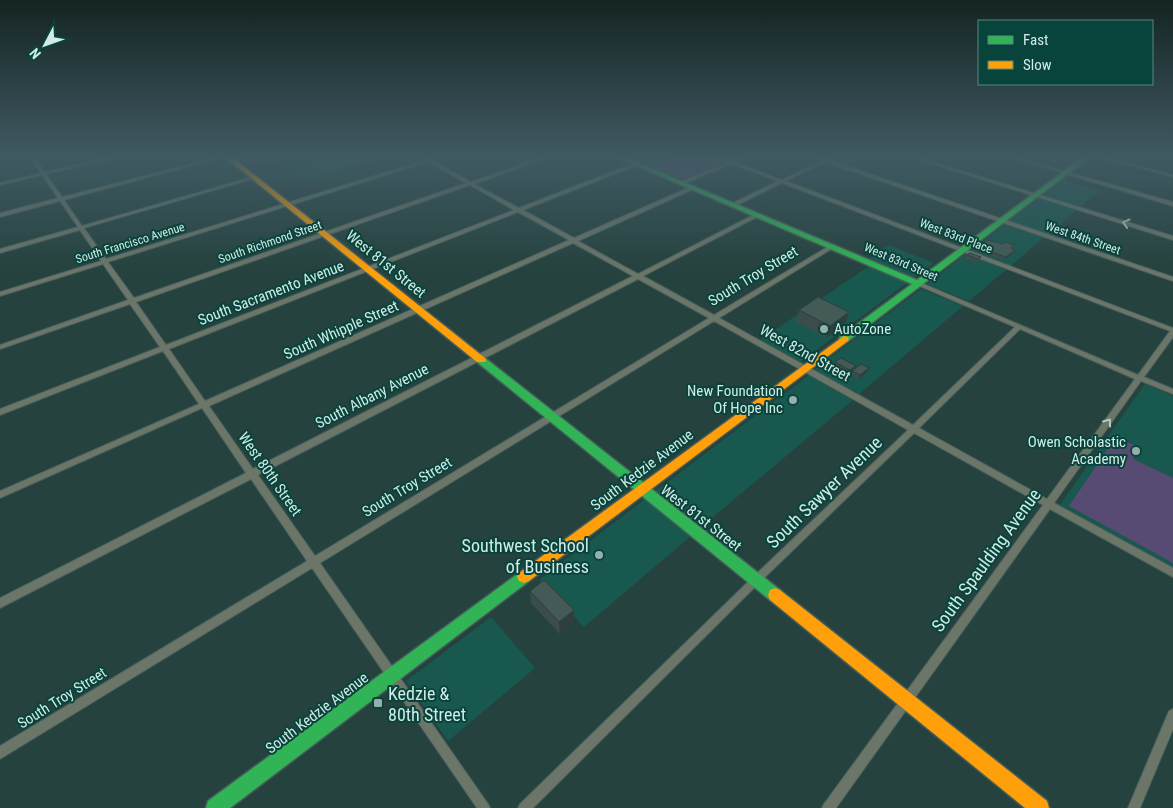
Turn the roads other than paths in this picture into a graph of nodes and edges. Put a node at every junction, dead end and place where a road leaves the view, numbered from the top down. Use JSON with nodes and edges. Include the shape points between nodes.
{"nodes":[{"id":1,"x":59,"y":195,"type":"edge"},
{"id":2,"x":78,"y":195,"type":"edge"},
{"id":3,"x":197,"y":195,"type":"edge"},
{"id":4,"x":275,"y":195,"type":"edge"},
{"id":5,"x":315,"y":195,"type":"edge"},
{"id":6,"x":437,"y":195,"type":"edge"},
{"id":7,"x":492,"y":195,"type":"edge"},
{"id":8,"x":558,"y":195,"type":"edge"},
{"id":9,"x":669,"y":195,"type":"edge"},
{"id":10,"x":708,"y":195,"type":"edge"},
{"id":11,"x":754,"y":195,"type":"edge"},
{"id":12,"x":818,"y":195,"type":"edge"},
{"id":13,"x":927,"y":195,"type":"edge"},
{"id":14,"x":1035,"y":195,"type":"joint"},
{"id":15,"x":1142,"y":195,"type":"edge"},
{"id":16,"x":62,"y":199,"type":"junction"},
{"id":17,"x":287,"y":204,"type":"junction"},
{"id":18,"x":1173,"y":204,"type":"edge"},
{"id":19,"x":733,"y":205,"type":"junction"},
{"id":20,"x":519,"y":210,"type":"junction"},
{"id":21,"x":0,"y":215,"type":"edge"},
{"id":22,"x":757,"y":215,"type":"junction"},
{"id":23,"x":1001,"y":220,"type":"junction"},
{"id":24,"x":82,"y":228,"type":"junction"},
{"id":25,"x":324,"y":234,"type":"junction"},
{"id":26,"x":1173,"y":238,"type":"edge"},
{"id":27,"x":574,"y":240,"type":"junction"},
{"id":28,"x":830,"y":247,"type":"junction"},
{"id":29,"x":962,"y":250,"type":"junction"},
{"id":30,"x":0,"y":251,"type":"edge"},
{"id":31,"x":105,"y":262,"type":"junction"},
{"id":32,"x":367,"y":269,"type":"junction"},
{"id":33,"x":638,"y":276,"type":"junction"},
{"id":34,"x":1173,"y":279,"type":"edge"},
{"id":35,"x":917,"y":284,"type":"junction"},
{"id":36,"x":0,"y":294,"type":"edge"},
{"id":37,"x":132,"y":301,"type":"junction"},
{"id":38,"x":418,"y":310,"type":"junction"},
{"id":39,"x":713,"y":318,"type":"junction"},
{"id":40,"x":1019,"y":327,"type":"junction"},
{"id":41,"x":1173,"y":331,"type":"edge"},
{"id":42,"x":0,"y":347,"type":"edge"},
{"id":43,"x":165,"y":348,"type":"junction"},
{"id":44,"x":478,"y":357,"type":"junction"},
{"id":45,"x":804,"y":368,"type":"junction"},
{"id":46,"x":1139,"y":378,"type":"junction"},
{"id":47,"x":1173,"y":392,"type":"edge"},
{"id":48,"x":204,"y":405,"type":"junction"},
{"id":49,"x":0,"y":412,"type":"edge"},
{"id":50,"x":551,"y":417,"type":"junction"},
{"id":51,"x":913,"y":428,"type":"junction"},
{"id":52,"x":252,"y":474,"type":"junction"},
{"id":53,"x":641,"y":490,"type":"junction"},
{"id":54,"x":0,"y":495,"type":"edge"},
{"id":55,"x":1048,"y":504,"type":"junction"},
{"id":56,"x":313,"y":562,"type":"junction"},
{"id":57,"x":1173,"y":573,"type":"edge"},
{"id":58,"x":756,"y":580,"type":"junction"},
{"id":59,"x":0,"y":603,"type":"edge"},
{"id":60,"x":392,"y":676,"type":"junction"},
{"id":61,"x":907,"y":701,"type":"junction"},
{"id":62,"x":1173,"y":715,"type":"edge"},
{"id":63,"x":0,"y":753,"type":"edge"},
{"id":64,"x":215,"y":808,"type":"edge"},
{"id":65,"x":484,"y":808,"type":"edge"},
{"id":66,"x":524,"y":808,"type":"edge"},
{"id":67,"x":828,"y":808,"type":"edge"},
{"id":68,"x":1040,"y":808,"type":"edge"},
{"id":69,"x":1134,"y":808,"type":"edge"}],
"edges":[{"from":1,"to":16,"type":"street","name":"West 80th Street"},
{"from":2,"to":16,"type":"street"},
{"from":3,"to":24,"type":"street"},
{"from":4,"to":17,"type":"street","name":"West 81st Street"},
{"from":5,"to":17,"type":"street","name":"South Francisco Avenue"},
{"from":6,"to":25,"type":"street","name":"South Richmond Street"},
{"from":7,"to":20,"type":"street","name":"West 82nd Street"},
{"from":8,"to":20,"type":"street","name":"South Sacramento Avenue"},
{"from":9,"to":27,"type":"street","name":"South Whipple Street"},
{"from":10,"to":19,"type":"street","name":"West 83rd Street"},
{"from":11,"to":19,"type":"street"},
{"from":12,"to":29,"type":"street","name":"West 83rd Place"},
{"from":13,"to":23,"type":"street","name":"West 84th Street"},
{"from":14,"to":23,"type":"street","name":"South Kedzie Avenue"},
{"from":26,"to":14,"type":"street","one_way":true},
{"from":15,"to":18,"type":"street"},
{"from":16,"to":21,"type":"street"},
{"from":16,"to":24,"type":"street","name":"West 80th Street"},
{"from":17,"to":25,"type":"street","name":"West 81st Street"},
{"from":17,"to":31,"type":"street","name":"South Francisco Avenue"},
{"from":19,"to":22,"type":"street","name":"West 83rd Street"},
{"from":20,"to":27,"type":"street","name":"West 82nd Street"},
{"from":20,"to":32,"type":"street","name":"South Sacramento Avenue"},
{"from":22,"to":28,"type":"street","name":"West 83rd Street"},
{"from":22,"to":33,"type":"street","name":"South Albany Avenue"},
{"from":23,"to":29,"type":"street","name":"South Kedzie Avenue"},
{"from":23,"to":34,"type":"street","name":"West 84th Street"},
{"from":24,"to":30,"type":"street"},
{"from":24,"to":31,"type":"street","name":"West 80th Street"},
{"from":25,"to":32,"type":"street","name":"West 81st Street"},
{"from":25,"to":37,"type":"street","name":"South Richmond Street"},
{"from":27,"to":33,"type":"street","name":"West 82nd Street"},
{"from":27,"to":38,"type":"street","name":"South Whipple Street"},
{"from":28,"to":35,"type":"street","name":"West 83rd Street"},
{"from":28,"to":39,"type":"street","name":"South Troy Street"},
{"from":29,"to":35,"type":"street","name":"South Kedzie Avenue"},
{"from":29,"to":41,"type":"street","name":"West 83rd Place"},
{"from":31,"to":36,"type":"street","name":"South Francisco Avenue"},
{"from":31,"to":37,"type":"street","name":"West 80th Street"},
{"from":32,"to":38,"type":"street","name":"West 81st Street"},
{"from":32,"to":43,"type":"street","name":"South Sacramento Avenue"},
{"from":33,"to":39,"type":"street","name":"West 82nd Street"},
{"from":33,"to":44,"type":"street","name":"South Albany Avenue"},
{"from":35,"to":40,"type":"street","name":"West 83rd Street"},
{"from":35,"to":45,"type":"street","name":"South Kedzie Avenue"},
{"from":37,"to":42,"type":"street","name":"South Richmond Street"},
{"from":37,"to":43,"type":"street","name":"West 80th Street"},
{"from":38,"to":44,"type":"street","name":"West 81st Street"},
{"from":38,"to":48,"type":"street","name":"South Whipple Street"},
{"from":39,"to":45,"type":"street","name":"West 82nd Street"},
{"from":39,"to":50,"type":"street","name":"South Troy Street"},
{"from":40,"to":46,"type":"street","name":"West 83rd Street"},
{"from":40,"to":51,"type":"street","name":"South Sawyer Avenue"},
{"from":41,"to":46,"type":"street","name":"South Spaulding Avenue"},
{"from":43,"to":48,"type":"street","name":"West 80th Street"},
{"from":43,"to":49,"type":"street","name":"South Sacramento Avenue"},
{"from":44,"to":50,"type":"street","name":"West 81st Street"},
{"from":44,"to":52,"type":"street","name":"South Albany Avenue"},
{"from":45,"to":51,"type":"street","name":"West 82nd Street"},
{"from":45,"to":53,"type":"street","name":"South Kedzie Avenue"},
{"from":46,"to":47,"type":"street","name":"West 83rd Street"},
{"from":55,"to":46,"type":"street","name":"South Spaulding Avenue","one_way":true},
{"from":48,"to":52,"type":"street","name":"West 80th Street"},
{"from":48,"to":54,"type":"street","name":"South Whipple Street"},
{"from":50,"to":53,"type":"street","name":"West 81st Street"},
{"from":50,"to":56,"type":"street","name":"South Troy Street"},
{"from":51,"to":55,"type":"street","name":"West 82nd Street"},
{"from":51,"to":58,"type":"street","name":"South Sawyer Avenue"},
{"from":52,"to":56,"type":"street","name":"West 80th Street"},
{"from":52,"to":59,"type":"street","name":"South Albany Avenue"},
{"from":53,"to":58,"type":"street","name":"West 81st Street"},
{"from":53,"to":60,"type":"street","name":"South Kedzie Avenue"},
{"from":55,"to":57,"type":"street","name":"West 82nd Street"},
{"from":55,"to":61,"type":"street","name":"South Spaulding Avenue"},
{"from":56,"to":60,"type":"street","name":"West 80th Street"},
{"from":56,"to":63,"type":"street","name":"South Troy Street"},
{"from":58,"to":61,"type":"street","name":"West 81st Street"},
{"from":58,"to":66,"type":"street","name":"South Sawyer Avenue"},
{"from":60,"to":64,"type":"street","name":"South Kedzie Avenue"},
{"from":60,"to":65,"type":"street","name":"West 80th Street"},
{"from":61,"to":67,"type":"street","name":"South Spaulding Avenue"},
{"from":61,"to":68,"type":"street","name":"West 81st Street"},
{"from":62,"to":69,"type":"street"}]}
